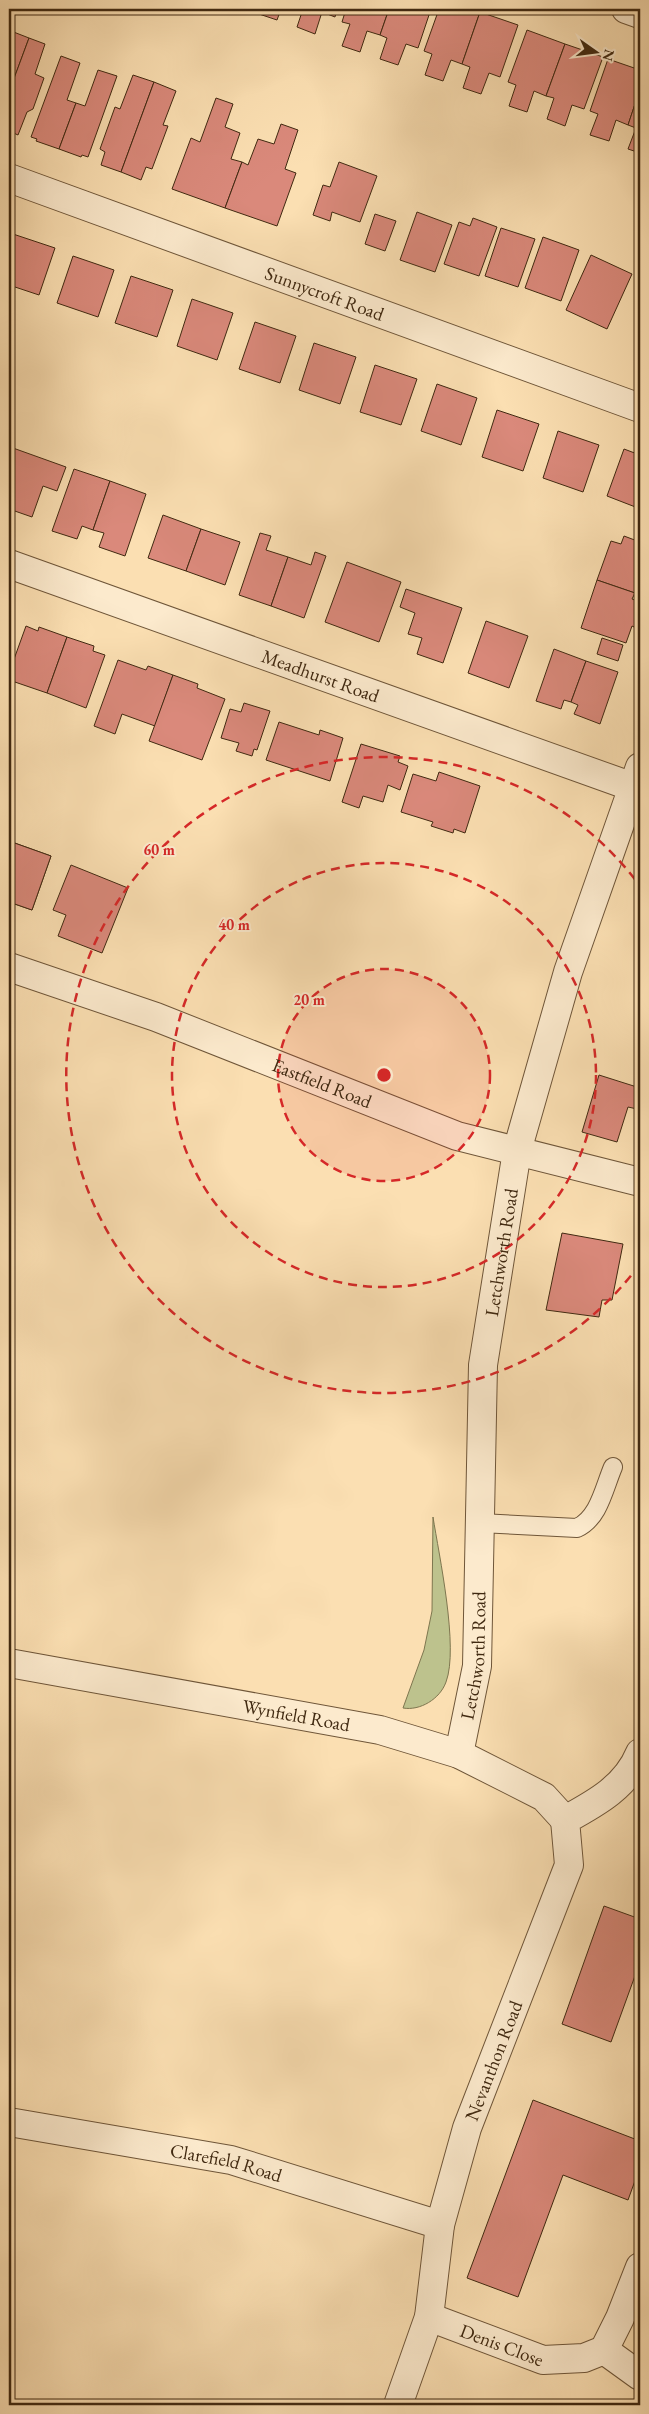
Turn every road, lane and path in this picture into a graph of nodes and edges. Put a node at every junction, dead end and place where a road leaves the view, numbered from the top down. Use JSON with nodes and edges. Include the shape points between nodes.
{"nodes":[{"id":1,"x":626,"y":9,"type":"edge"},
{"id":2,"x":640,"y":14,"type":"edge"},
{"id":3,"x":9,"y":178,"type":"edge"},
{"id":4,"x":640,"y":408,"type":"edge"},
{"id":5,"x":9,"y":564,"type":"edge"},
{"id":6,"x":637,"y":777,"type":"edge"},
{"id":7,"x":9,"y":967,"type":"edge"},
{"id":8,"x":517,"y":1151,"type":"junction"},
{"id":9,"x":640,"y":1182,"type":"edge"},
{"id":10,"x":613,"y":1467,"type":"dead end"},
{"id":11,"x":480,"y":1523,"type":"junction"},
{"id":12,"x":9,"y":1663,"type":"edge"},
{"id":13,"x":640,"y":1753,"type":"edge"},
{"id":14,"x":459,"y":1754,"type":"junction"},
{"id":15,"x":565,"y":1820,"type":"junction"},
{"id":16,"x":9,"y":2122,"type":"edge"},
{"id":17,"x":440,"y":2225,"type":"junction"},
{"id":18,"x":640,"y":2267,"type":"edge"},
{"id":19,"x":429,"y":2317,"type":"junction"},
{"id":20,"x":604,"y":2350,"type":"junction"},
{"id":21,"x":640,"y":2376,"type":"edge"},
{"id":22,"x":398,"y":2405,"type":"edge"}],
"edges":[{"from":1,"to":2,"type":"street"},
{"from":3,"to":4,"type":"street","name":"Sunnycroft Road"},
{"from":5,"to":6,"type":"street","name":"Meadhurst Road"},
{"from":6,"to":8,"type":"street","name":"Letchworth Road","via":[[568,972]]},
{"from":7,"to":8,"type":"street","name":"Eastfield Road","via":[[156,1017],[457,1136]]},
{"from":8,"to":9,"type":"street","name":"Eastfield Road"},
{"from":8,"to":11,"type":"street","name":"Letchworth Road","via":[[483,1364]]},
{"from":10,"to":11,"type":"lane","via":[[592,1517],[578,1528]]},
{"from":11,"to":14,"type":"street","name":"Letchworth Road","via":[[477,1666]]},
{"from":12,"to":14,"type":"street","name":"Wynfield Road","via":[[380,1730]]},
{"from":13,"to":15,"type":"street","via":[[633,1769],[607,1796]]},
{"from":14,"to":15,"type":"street","name":"Wynfield Road","via":[[544,1797]]},
{"from":15,"to":17,"type":"street","name":"Nevanthon Road","via":[[569,1866],[467,2128]]},
{"from":16,"to":17,"type":"street","name":"Clarefield Road","via":[[231,2160]]},
{"from":17,"to":19,"type":"street","name":"Nevanthon Road"},
{"from":18,"to":20,"type":"street"},
{"from":19,"to":20,"type":"street","name":"Denis Close","via":[[543,2360],[584,2358]]},
{"from":19,"to":22,"type":"street","name":"Nevanthon Road"},
{"from":20,"to":21,"type":"street"}]}
